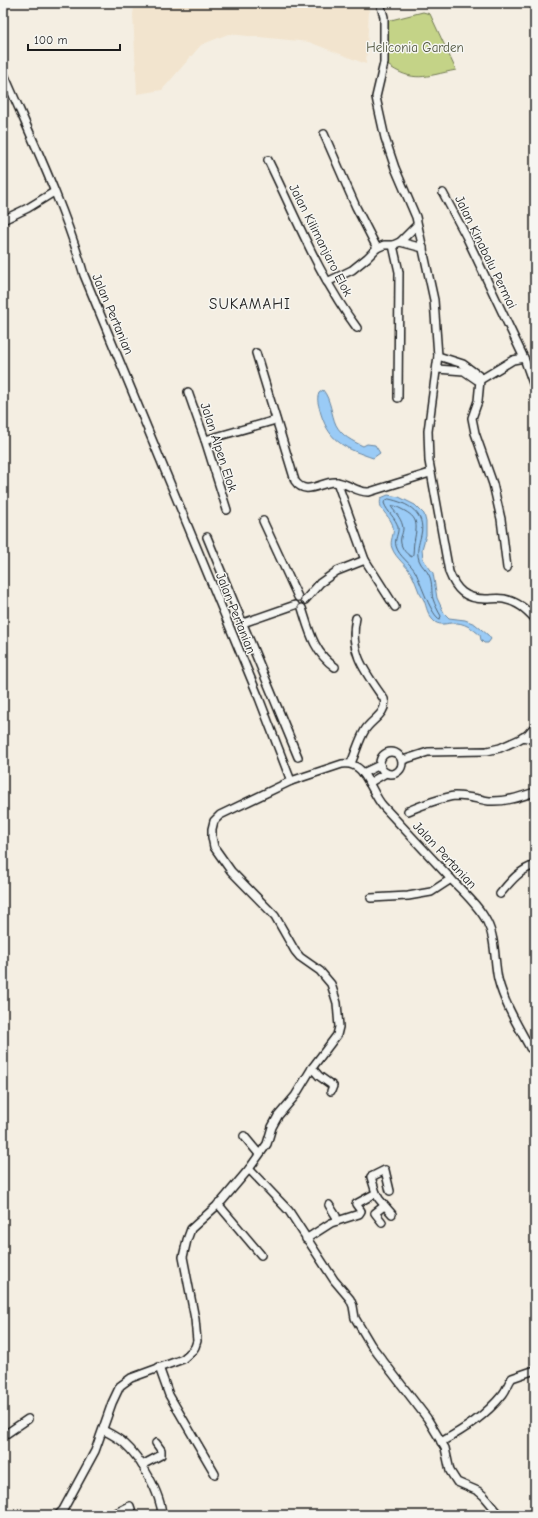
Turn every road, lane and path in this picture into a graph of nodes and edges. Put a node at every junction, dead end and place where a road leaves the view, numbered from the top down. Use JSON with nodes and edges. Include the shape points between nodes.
{"nodes":[{"id":1,"x":380,"y":3,"type":"edge"},
{"id":2,"x":3,"y":72,"type":"edge"},
{"id":3,"x":324,"y":134,"type":"dead end"},
{"id":4,"x":268,"y":160,"type":"dead end"},
{"id":5,"x":54,"y":192,"type":"junction"},
{"id":6,"x":443,"y":193,"type":"dead end"},
{"id":7,"x":3,"y":220,"type":"edge"},
{"id":8,"x":417,"y":225,"type":"junction"},
{"id":9,"x":397,"y":244,"type":"junction"},
{"id":10,"x":377,"y":248,"type":"junction"},
{"id":11,"x":423,"y":248,"type":"junction"},
{"id":12,"x":327,"y":282,"type":"junction"},
{"id":13,"x":357,"y":328,"type":"dead end"},
{"id":14,"x":256,"y":353,"type":"dead end"},
{"id":15,"x":438,"y":356,"type":"junction"},
{"id":16,"x":524,"y":358,"type":"junction"},
{"id":17,"x":437,"y":369,"type":"junction"},
{"id":18,"x":481,"y":380,"type":"junction"},
{"id":19,"x":535,"y":389,"type":"edge"},
{"id":20,"x":188,"y":392,"type":"dead end"},
{"id":21,"x":398,"y":398,"type":"dead end"},
{"id":22,"x":276,"y":420,"type":"junction"},
{"id":23,"x":205,"y":440,"type":"junction"},
{"id":24,"x":430,"y":473,"type":"junction"},
{"id":25,"x":337,"y":482,"type":"junction"},
{"id":26,"x":227,"y":510,"type":"dead end"},
{"id":27,"x":263,"y":521,"type":"dead end"},
{"id":28,"x":207,"y":537,"type":"dead end"},
{"id":29,"x":365,"y":560,"type":"junction"},
{"id":30,"x":507,"y":568,"type":"dead end"},
{"id":31,"x":302,"y":599,"type":"junction"},
{"id":32,"x":294,"y":604,"type":"junction"},
{"id":33,"x":395,"y":607,"type":"dead end"},
{"id":34,"x":302,"y":608,"type":"junction"},
{"id":35,"x":356,"y":618,"type":"dead end"},
{"id":36,"x":535,"y":619,"type":"edge"},
{"id":37,"x":243,"y":623,"type":"junction"},
{"id":38,"x":335,"y":667,"type":"dead end"},
{"id":39,"x":535,"y":726,"type":"edge"},
{"id":40,"x":523,"y":737,"type":"junction"},
{"id":41,"x":535,"y":744,"type":"edge"},
{"id":42,"x":298,"y":757,"type":"dead end"},
{"id":43,"x":403,"y":760,"type":"junction"},
{"id":44,"x":351,"y":763,"type":"junction"},
{"id":45,"x":380,"y":765,"type":"junction"},
{"id":46,"x":363,"y":772,"type":"junction"},
{"id":47,"x":386,"y":773,"type":"junction"},
{"id":48,"x":291,"y":781,"type":"junction"},
{"id":49,"x":369,"y":783,"type":"junction"},
{"id":50,"x":535,"y":792,"type":"edge"},
{"id":51,"x":408,"y":811,"type":"dead end"},
{"id":52,"x":535,"y":866,"type":"edge"},
{"id":53,"x":451,"y":879,"type":"junction"},
{"id":54,"x":500,"y":894,"type":"dead end"},
{"id":55,"x":371,"y":898,"type":"dead end"},
{"id":56,"x":535,"y":1051,"type":"edge"},
{"id":57,"x":312,"y":1068,"type":"junction"},
{"id":58,"x":331,"y":1091,"type":"dead end"},
{"id":59,"x":244,"y":1136,"type":"dead end"},
{"id":60,"x":259,"y":1154,"type":"junction"},
{"id":61,"x":249,"y":1169,"type":"junction"},
{"id":62,"x":390,"y":1191,"type":"dead end"},
{"id":63,"x":376,"y":1193,"type":"junction"},
{"id":64,"x":218,"y":1204,"type":"junction"},
{"id":65,"x":329,"y":1205,"type":"dead end"},
{"id":66,"x":384,"y":1206,"type":"junction"},
{"id":67,"x":392,"y":1214,"type":"dead end"},
{"id":68,"x":337,"y":1221,"type":"junction"},
{"id":69,"x":382,"y":1222,"type":"dead end"},
{"id":70,"x":306,"y":1238,"type":"junction"},
{"id":71,"x":261,"y":1255,"type":"dead end"},
{"id":72,"x":159,"y":1368,"type":"junction"},
{"id":73,"x":535,"y":1370,"type":"edge"},
{"id":74,"x":28,"y":1419,"type":"dead end"},
{"id":75,"x":103,"y":1430,"type":"junction"},
{"id":76,"x":3,"y":1436,"type":"edge"},
{"id":77,"x":441,"y":1442,"type":"junction"},
{"id":78,"x":156,"y":1443,"type":"dead end"},
{"id":79,"x":142,"y":1465,"type":"junction"},
{"id":80,"x":215,"y":1474,"type":"dead end"},
{"id":81,"x":63,"y":1513,"type":"edge"},
{"id":82,"x":112,"y":1515,"type":"edge"},
{"id":83,"x":133,"y":1515,"type":"edge"},
{"id":84,"x":162,"y":1515,"type":"edge"},
{"id":85,"x":500,"y":1515,"type":"edge"}],
"edges":[{"from":1,"to":8,"type":"street","via":[[384,17],[384,63],[376,97],[385,138]]},
{"from":2,"to":5,"type":"street","name":"Jalan Pertanian"},
{"from":3,"to":10,"type":"street"},
{"from":4,"to":12,"type":"street","name":"Jalan Kilimanjaro Elok"},
{"from":5,"to":7,"type":"street"},
{"from":5,"to":48,"type":"street","name":"Jalan Pertanian","via":[[75,243],[84,275]]},
{"from":6,"to":16,"type":"street","name":"Jalan Kinabalu Permai"},
{"from":8,"to":9,"type":"street"},
{"from":8,"to":11,"type":"street"},
{"from":9,"to":10,"type":"street"},
{"from":9,"to":11,"type":"street"},
{"from":9,"to":21,"type":"street"},
{"from":10,"to":12,"type":"street","via":[[352,270]]},
{"from":11,"to":15,"type":"street","via":[[434,300]]},
{"from":12,"to":13,"type":"street","name":"Jalan Kilimanjaro Elok"},
{"from":14,"to":22,"type":"street"},
{"from":15,"to":17,"type":"street"},
{"from":15,"to":18,"type":"street","via":[[463,364]]},
{"from":16,"to":18,"type":"street","via":[[513,360]]},
{"from":16,"to":19,"type":"street","name":"Jalan Kinabalu Permai"},
{"from":17,"to":18,"type":"street","via":[[464,371]]},
{"from":17,"to":24,"type":"street","via":[[428,431]]},
{"from":18,"to":30,"type":"street","via":[[472,418],[493,484],[501,519]]},
{"from":20,"to":23,"type":"street","name":"Jalan Alpen Elok"},
{"from":22,"to":23,"type":"street"},
{"from":22,"to":25,"type":"street","via":[[297,485],[307,489]]},
{"from":23,"to":26,"type":"street","name":"Jalan Alpen Elok"},
{"from":24,"to":25,"type":"street","via":[[369,492]]},
{"from":24,"to":36,"type":"street","via":[[447,564],[459,591],[478,599],[504,599],[518,604],[528,610]]},
{"from":25,"to":29,"type":"street"},
{"from":27,"to":31,"type":"street"},
{"from":28,"to":37,"type":"street"},
{"from":29,"to":31,"type":"street","via":[[337,571]]},
{"from":29,"to":33,"type":"street"},
{"from":31,"to":32,"type":"street","via":[[295,600]]},
{"from":31,"to":34,"type":"street","via":[[305,605]]},
{"from":32,"to":34,"type":"street","via":[[297,608]]},
{"from":32,"to":37,"type":"street"},
{"from":34,"to":38,"type":"street","via":[[317,648],[323,658]]},
{"from":35,"to":44,"type":"street","via":[[353,630],[356,654],[384,699],[385,706],[365,730]]},
{"from":37,"to":42,"type":"street"},
{"from":39,"to":40,"type":"street"},
{"from":40,"to":41,"type":"street","via":[[531,738]]},
{"from":40,"to":43,"type":"street","via":[[488,751],[428,752]]},
{"from":43,"to":45,"type":"street","via":[[396,753],[387,752],[382,756]]},
{"from":43,"to":47,"type":"street","via":[[398,772]]},
{"from":44,"to":46,"type":"street","name":"Jalan Pertanian"},
{"from":44,"to":48,"type":"street"},
{"from":45,"to":46,"type":"street"},
{"from":45,"to":47,"type":"street"},
{"from":46,"to":49,"type":"street","name":"Jalan Pertanian"},
{"from":47,"to":49,"type":"street"},
{"from":48,"to":57,"type":"street","via":[[220,815],[214,822],[212,837],[214,847],[231,871],[275,916],[295,951],[320,971],[331,984],[337,1003],[339,1027],[337,1035]]},
{"from":49,"to":53,"type":"street","name":"Jalan Pertanian","via":[[380,803]]},
{"from":50,"to":51,"type":"street","via":[[500,801],[455,796],[429,802]]},
{"from":52,"to":54,"type":"street","via":[[517,875]]},
{"from":53,"to":55,"type":"street","via":[[431,892]]},
{"from":53,"to":56,"type":"street","name":"Jalan Pertanian","via":[[487,922],[504,997],[530,1048]]},
{"from":57,"to":58,"type":"street","via":[[333,1086]]},
{"from":57,"to":60,"type":"street","via":[[295,1096],[278,1116],[267,1144]]},
{"from":59,"to":60,"type":"street"},
{"from":60,"to":61,"type":"street"},
{"from":61,"to":64,"type":"street"},
{"from":61,"to":70,"type":"street","via":[[286,1207]]},
{"from":62,"to":63,"type":"street","via":[[385,1170],[371,1177]]},
{"from":63,"to":66,"type":"street"},
{"from":63,"to":68,"type":"street","via":[[356,1204],[361,1211],[359,1214]]},
{"from":64,"to":71,"type":"street"},
{"from":64,"to":72,"type":"street","via":[[191,1229],[183,1257],[196,1344],[193,1350],[182,1358]]},
{"from":65,"to":68,"type":"street"},
{"from":66,"to":67,"type":"street"},
{"from":66,"to":69,"type":"street","via":[[375,1213]]},
{"from":68,"to":70,"type":"street"},
{"from":70,"to":77,"type":"street","via":[[350,1299],[355,1318],[371,1345],[427,1418]]},
{"from":72,"to":75,"type":"street","via":[[131,1378],[120,1386]]},
{"from":72,"to":80,"type":"street","via":[[169,1395]]},
{"from":73,"to":77,"type":"street","via":[[512,1378],[503,1394],[478,1420]]},
{"from":74,"to":76,"type":"street"},
{"from":75,"to":79,"type":"street","via":[[124,1443]]},
{"from":75,"to":81,"type":"street"},
{"from":77,"to":85,"type":"street","via":[[447,1454],[450,1471],[457,1482],[478,1491]]},
{"from":78,"to":79,"type":"street","via":[[161,1455]]},
{"from":79,"to":84,"type":"street","via":[[154,1489]]},
{"from":82,"to":83,"type":"street","via":[[130,1506]]}]}
